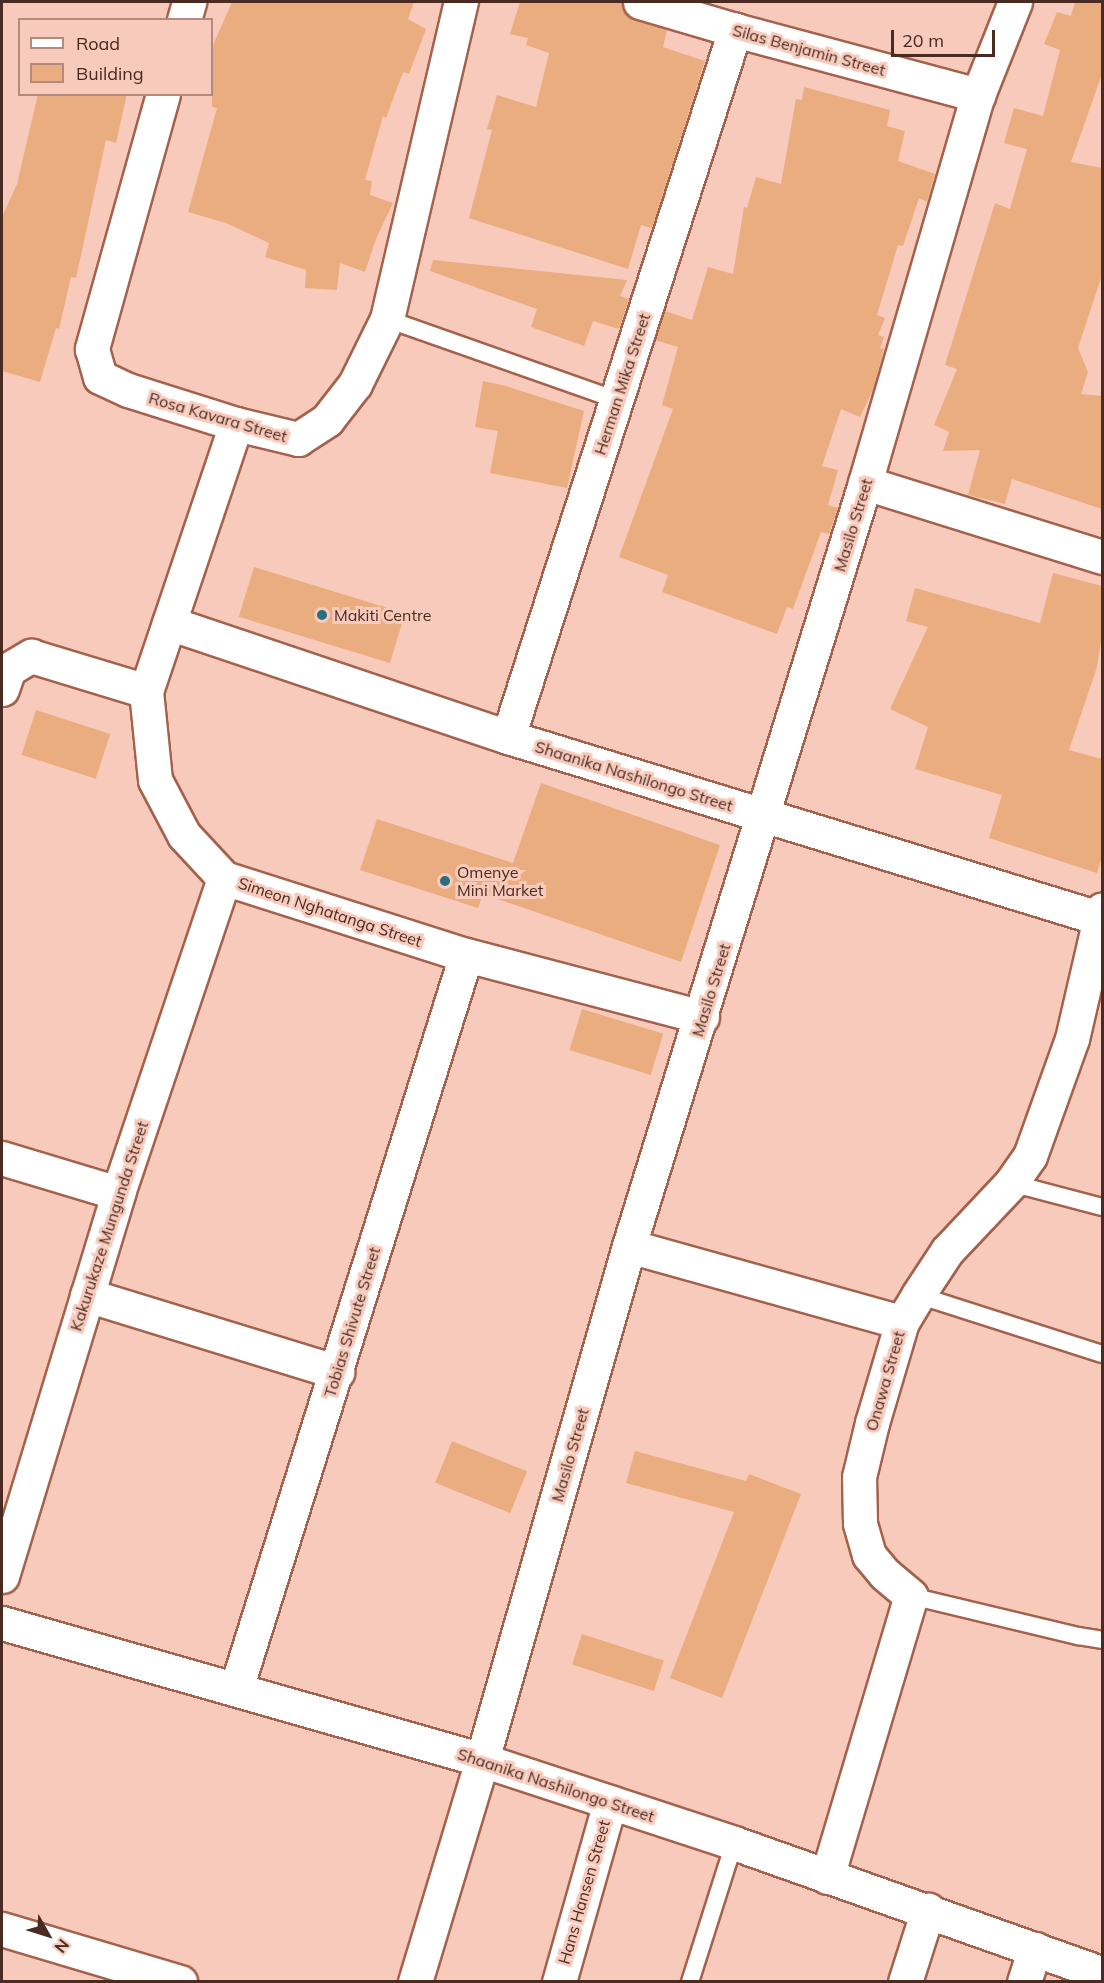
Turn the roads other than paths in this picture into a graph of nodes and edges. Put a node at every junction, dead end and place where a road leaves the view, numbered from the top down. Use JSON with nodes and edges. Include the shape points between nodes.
{"nodes":[{"id":1,"x":189,"y":2,"type":"edge"},
{"id":2,"x":461,"y":2,"type":"edge"},
{"id":3,"x":640,"y":2,"type":"edge"},
{"id":4,"x":1015,"y":2,"type":"edge"},
{"id":5,"x":185,"y":18,"type":"edge"},
{"id":6,"x":735,"y":30,"type":"junction"},
{"id":7,"x":978,"y":95,"type":"junction"},
{"id":8,"x":162,"y":96,"type":"edge"},
{"id":9,"x":387,"y":319,"type":"junction"},
{"id":10,"x":618,"y":400,"type":"junction"},
{"id":11,"x":236,"y":424,"type":"junction"},
{"id":12,"x":866,"y":483,"type":"junction"},
{"id":13,"x":1102,"y":556,"type":"edge"},
{"id":14,"x":169,"y":623,"type":"junction"},
{"id":15,"x":2,"y":688,"type":"edge"},
{"id":16,"x":146,"y":691,"type":"junction"},
{"id":17,"x":508,"y":737,"type":"junction"},
{"id":18,"x":764,"y":817,"type":"junction"},
{"id":19,"x":224,"y":878,"type":"junction"},
{"id":20,"x":1101,"y":916,"type":"edge"},
{"id":21,"x":466,"y":955,"type":"junction"},
{"id":22,"x":702,"y":1017,"type":"junction"},
{"id":23,"x":2,"y":1158,"type":"edge"},
{"id":24,"x":1011,"y":1183,"type":"junction"},
{"id":25,"x":118,"y":1193,"type":"junction"},
{"id":26,"x":1102,"y":1208,"type":"edge"},
{"id":27,"x":629,"y":1246,"type":"junction"},
{"id":28,"x":87,"y":1295,"type":"junction"},
{"id":29,"x":910,"y":1309,"type":"junction"},
{"id":30,"x":1102,"y":1354,"type":"edge"},
{"id":31,"x":337,"y":1372,"type":"junction"},
{"id":32,"x":2,"y":1576,"type":"edge"},
{"id":33,"x":911,"y":1596,"type":"junction"},
{"id":34,"x":2,"y":1623,"type":"edge"},
{"id":35,"x":1102,"y":1640,"type":"edge"},
{"id":36,"x":236,"y":1689,"type":"junction"},
{"id":37,"x":482,"y":1760,"type":"junction"},
{"id":38,"x":610,"y":1802,"type":"junction"},
{"id":39,"x":734,"y":1843,"type":"junction"},
{"id":40,"x":827,"y":1877,"type":"junction"},
{"id":41,"x":928,"y":1910,"type":"junction"},
{"id":42,"x":2,"y":1929,"type":"edge"},
{"id":43,"x":1035,"y":1948,"type":"junction"},
{"id":44,"x":1102,"y":1972,"type":"edge"},
{"id":45,"x":180,"y":1982,"type":"edge"},
{"id":46,"x":415,"y":1982,"type":"edge"},
{"id":47,"x":559,"y":1982,"type":"edge"},
{"id":48,"x":690,"y":1982,"type":"edge"},
{"id":49,"x":905,"y":1982,"type":"edge"},
{"id":50,"x":1024,"y":1982,"type":"edge"}],
"edges":[{"from":1,"to":5,"type":"street"},
{"from":2,"to":9,"type":"street","name":"Rosa Kavara Street"},
{"from":3,"to":6,"type":"street","name":"Silas Benjamin Street"},
{"from":4,"to":7,"type":"street","name":"Masilo Street"},
{"from":6,"to":7,"type":"street","name":"Silas Benjamin Street"},
{"from":6,"to":10,"type":"street","name":"Herman Mika Street"},
{"from":7,"to":12,"type":"street","name":"Masilo Street"},
{"from":8,"to":11,"type":"street","name":"Rosa Kavara Street","via":[[92,349],[100,376],[128,390]]},
{"from":9,"to":10,"type":"lane"},
{"from":9,"to":11,"type":"street","name":"Rosa Kavara Street","via":[[355,384],[327,420],[298,439]]},
{"from":10,"to":17,"type":"street","name":"Herman Mika Street"},
{"from":11,"to":14,"type":"street","name":"Simeon Nghatanga Street"},
{"from":12,"to":13,"type":"street"},
{"from":12,"to":18,"type":"street","name":"Masilo Street"},
{"from":14,"to":16,"type":"street","name":"Simeon Nghatanga Street"},
{"from":14,"to":17,"type":"street","name":"Shaanika Nashilongo Street"},
{"from":15,"to":16,"type":"street","via":[[9,669],[31,656]]},
{"from":16,"to":19,"type":"street","name":"Simeon Nghatanga Street","via":[[155,780],[183,835]]},
{"from":17,"to":18,"type":"street","name":"Shaanika Nashilongo Street"},
{"from":18,"to":20,"type":"street","name":"Shaanika Nashilongo Street"},
{"from":18,"to":22,"type":"street","name":"Masilo Street"},
{"from":19,"to":21,"type":"street","name":"Simeon Nghatanga Street"},
{"from":19,"to":25,"type":"street","name":"Kakurukaze Mungunda Street"},
{"from":20,"to":24,"type":"street","name":"Onawa Street","via":[[1072,1039],[1030,1156]]},
{"from":21,"to":22,"type":"street","name":"Simeon Nghatanga Street"},
{"from":21,"to":31,"type":"street","name":"Tobias Shivute Street"},
{"from":22,"to":27,"type":"street","name":"Masilo Street"},
{"from":23,"to":25,"type":"street"},
{"from":24,"to":26,"type":"lane"},
{"from":24,"to":29,"type":"street","name":"Onawa Street","via":[[947,1251]]},
{"from":25,"to":28,"type":"street","name":"Kakurukaze Mungunda Street"},
{"from":27,"to":29,"type":"street"},
{"from":27,"to":37,"type":"street","name":"Masilo Street"},
{"from":28,"to":31,"type":"street"},
{"from":28,"to":32,"type":"street","name":"Kakurukaze Mungunda Street"},
{"from":29,"to":30,"type":"lane"},
{"from":29,"to":33,"type":"street","name":"Onawa Street","via":[[872,1422],[859,1477],[860,1523],[869,1554]]},
{"from":31,"to":36,"type":"street","name":"Tobias Shivute Street"},
{"from":33,"to":35,"type":"lane"},
{"from":33,"to":40,"type":"street"},
{"from":34,"to":36,"type":"street","name":"Shaanika Nashilongo Street"},
{"from":36,"to":37,"type":"street","name":"Shaanika Nashilongo Street"},
{"from":37,"to":38,"type":"street","name":"Shaanika Nashilongo Street"},
{"from":37,"to":46,"type":"street","name":"Masilo Street"},
{"from":38,"to":39,"type":"street","name":"Shaanika Nashilongo Street"},
{"from":38,"to":47,"type":"street","name":"Hans Hansen Street"},
{"from":39,"to":40,"type":"street","name":"Shaanika Nashilongo Street"},
{"from":39,"to":48,"type":"lane"},
{"from":40,"to":41,"type":"street","name":"Shaanika Nashilongo Street"},
{"from":41,"to":43,"type":"street","name":"Shaanika Nashilongo Street"},
{"from":41,"to":49,"type":"street"},
{"from":42,"to":45,"type":"street"},
{"from":43,"to":44,"type":"street","name":"Shaanika Nashilongo Street"},
{"from":43,"to":50,"type":"street"}]}
